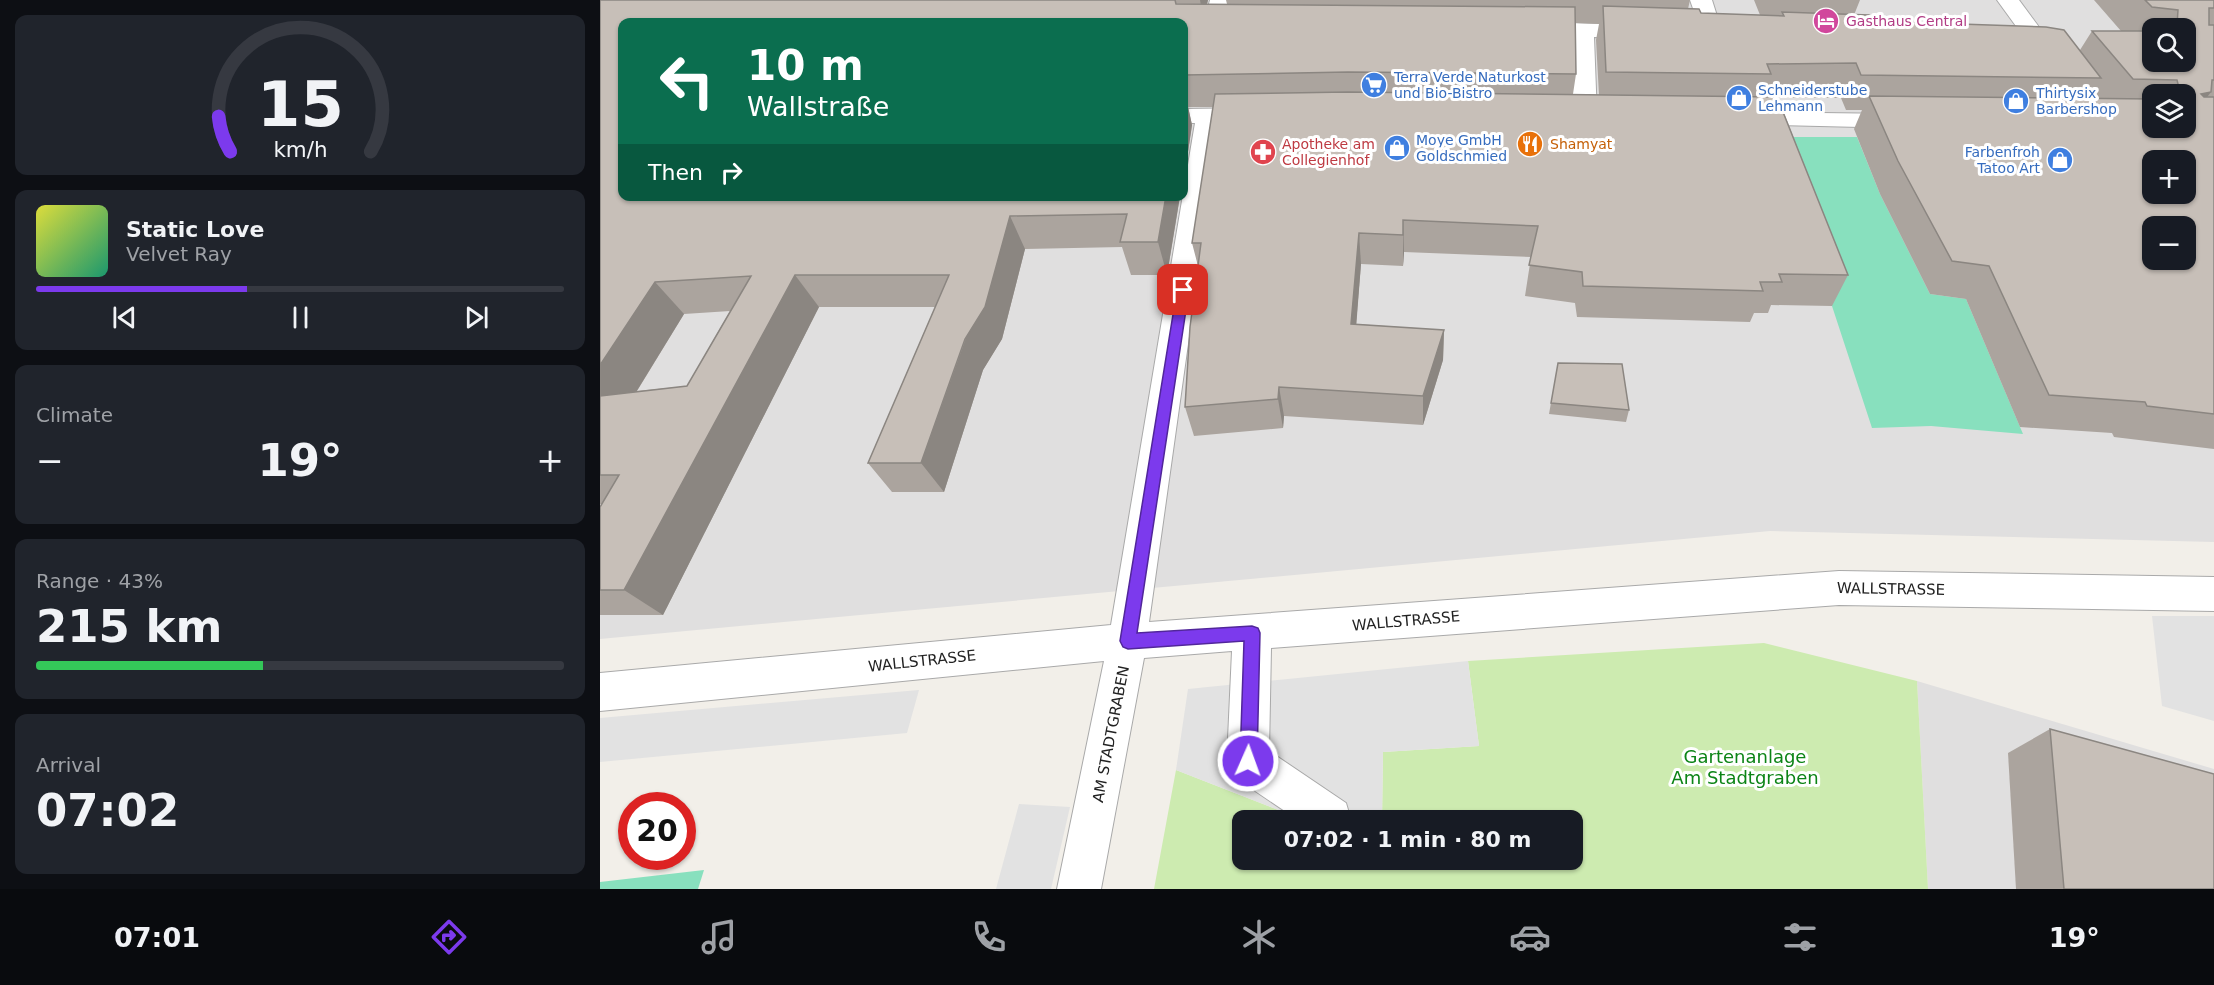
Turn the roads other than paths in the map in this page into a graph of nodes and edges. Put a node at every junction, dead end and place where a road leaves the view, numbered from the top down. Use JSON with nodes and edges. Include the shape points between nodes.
{"nodes":[{"id":1,"x":1221,"y":0,"type":"edge"},
{"id":2,"x":1701,"y":0,"type":"edge"},
{"id":3,"x":2008,"y":0,"type":"edge"},
{"id":4,"x":1237,"y":27,"type":"edge"},
{"id":5,"x":1506,"y":29,"type":"edge"},
{"id":6,"x":1582,"y":30,"type":"junction"},
{"id":7,"x":1665,"y":33,"type":"edge"},
{"id":8,"x":1689,"y":34,"type":"edge"},
{"id":9,"x":1712,"y":35,"type":"junction"},
{"id":10,"x":1736,"y":36,"type":"edge"},
{"id":11,"x":2020,"y":48,"type":"edge"},
{"id":12,"x":2055,"y":49,"type":"junction"},
{"id":13,"x":2068,"y":80,"type":"edge"},
{"id":14,"x":1279,"y":115,"type":"edge"},
{"id":15,"x":1196,"y":116,"type":"edge"},
{"id":16,"x":1585,"y":117,"type":"edge"},
{"id":17,"x":1717,"y":119,"type":"edge"},
{"id":18,"x":1921,"y":121,"type":"edge"},
{"id":19,"x":2212,"y":598,"type":"edge"},
{"id":20,"x":1252,"y":633,"type":"junction"},
{"id":21,"x":1128,"y":641,"type":"junction"},
{"id":22,"x":600,"y":692,"type":"edge"},
{"id":23,"x":1319,"y":810,"type":"edge"},
{"id":24,"x":1079,"y":889,"type":"edge"}],
"edges":[{"from":1,"to":4,"type":"street","via":[[1204,27]]},
{"from":2,"to":9,"type":"street"},
{"from":3,"to":12,"type":"street"},
{"from":5,"to":6,"type":"street"},
{"from":6,"to":7,"type":"street"},
{"from":6,"to":16,"type":"street"},
{"from":8,"to":9,"type":"street"},
{"from":9,"to":10,"type":"street"},
{"from":11,"to":12,"type":"street"},
{"from":12,"to":13,"type":"street"},
{"from":14,"to":15,"type":"street"},
{"from":15,"to":21,"type":"street","name":"AM STADTGRABEN","via":[[1183,290]]},
{"from":17,"to":18,"type":"street"},
{"from":19,"to":20,"type":"street","name":"WALLSTRASSE","via":[[1839,588]]},
{"from":20,"to":21,"type":"street","name":"WALLSTRASSE"},
{"from":20,"to":23,"type":"street","via":[[1248,761]]},
{"from":21,"to":22,"type":"street","name":"WALLSTRASSE"},
{"from":21,"to":24,"type":"street","name":"AM STADTGRABEN"}]}
